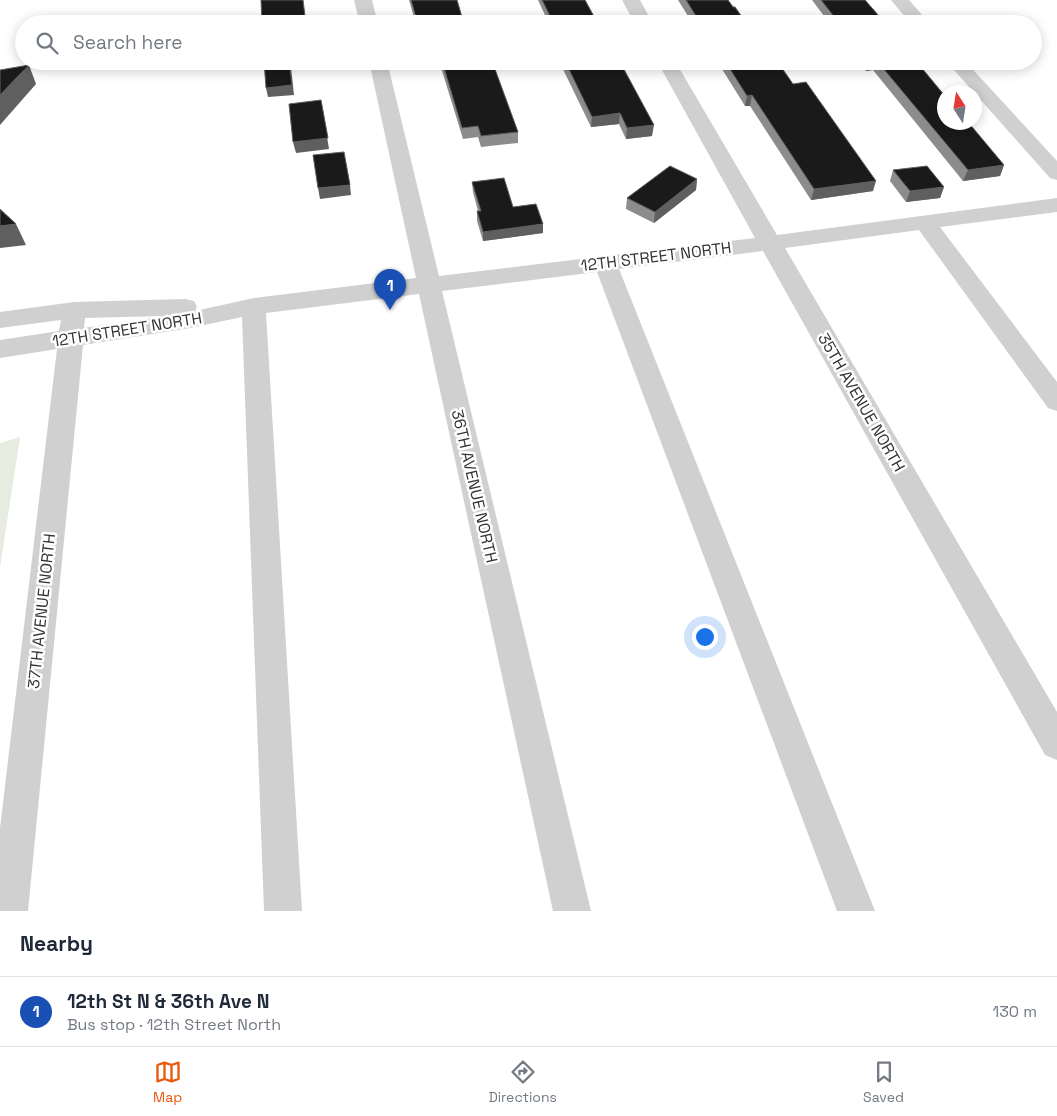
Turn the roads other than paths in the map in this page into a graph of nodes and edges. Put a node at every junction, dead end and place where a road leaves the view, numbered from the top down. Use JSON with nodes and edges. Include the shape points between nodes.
{"nodes":[{"id":1,"x":363,"y":0,"type":"edge"},
{"id":2,"x":631,"y":0,"type":"edge"},
{"id":3,"x":900,"y":0,"type":"edge"},
{"id":4,"x":367,"y":15,"type":"edge"},
{"id":5,"x":639,"y":15,"type":"edge"},
{"id":6,"x":913,"y":15,"type":"edge"},
{"id":7,"x":380,"y":70,"type":"edge"},
{"id":8,"x":671,"y":70,"type":"edge"},
{"id":9,"x":963,"y":70,"type":"edge"},
{"id":10,"x":1057,"y":174,"type":"edge"},
{"id":11,"x":1057,"y":205,"type":"edge"},
{"id":12,"x":924,"y":222,"type":"junction"},
{"id":13,"x":771,"y":243,"type":"junction"},
{"id":14,"x":606,"y":262,"type":"junction"},
{"id":15,"x":430,"y":284,"type":"junction"},
{"id":16,"x":254,"y":306,"type":"junction"},
{"id":17,"x":0,"y":320,"type":"edge"},
{"id":18,"x":72,"y":324,"type":"junction"},
{"id":19,"x":0,"y":350,"type":"edge"},
{"id":20,"x":1057,"y":402,"type":"edge"},
{"id":21,"x":1057,"y":744,"type":"edge"},
{"id":22,"x":9,"y":911,"type":"edge"},
{"id":23,"x":283,"y":911,"type":"edge"},
{"id":24,"x":572,"y":911,"type":"edge"},
{"id":25,"x":856,"y":911,"type":"edge"}],
"edges":[{"from":1,"to":4,"type":"street"},
{"from":2,"to":5,"type":"street"},
{"from":3,"to":6,"type":"street"},
{"from":7,"to":15,"type":"street","name":"36TH AVENUE NORTH"},
{"from":8,"to":13,"type":"street","name":"35TH AVENUE NORTH"},
{"from":9,"to":10,"type":"street"},
{"from":11,"to":12,"type":"street","name":"12TH STREET NORTH"},
{"from":12,"to":13,"type":"street","name":"12TH STREET NORTH"},
{"from":12,"to":20,"type":"street"},
{"from":13,"to":14,"type":"street","name":"12TH STREET NORTH"},
{"from":13,"to":21,"type":"street","name":"35TH AVENUE NORTH"},
{"from":14,"to":15,"type":"street","name":"12TH STREET NORTH"},
{"from":14,"to":25,"type":"street"},
{"from":15,"to":16,"type":"street","name":"12TH STREET NORTH"},
{"from":15,"to":24,"type":"street","name":"36TH AVENUE NORTH"},
{"from":16,"to":18,"type":"street","name":"12TH STREET NORTH","via":[[190,320]]},
{"from":16,"to":23,"type":"street"},
{"from":17,"to":18,"type":"street","name":"12TH STREET NORTH"},
{"from":18,"to":19,"type":"street","name":"12TH STREET NORTH"},
{"from":18,"to":22,"type":"street","name":"37TH AVENUE NORTH"}]}
